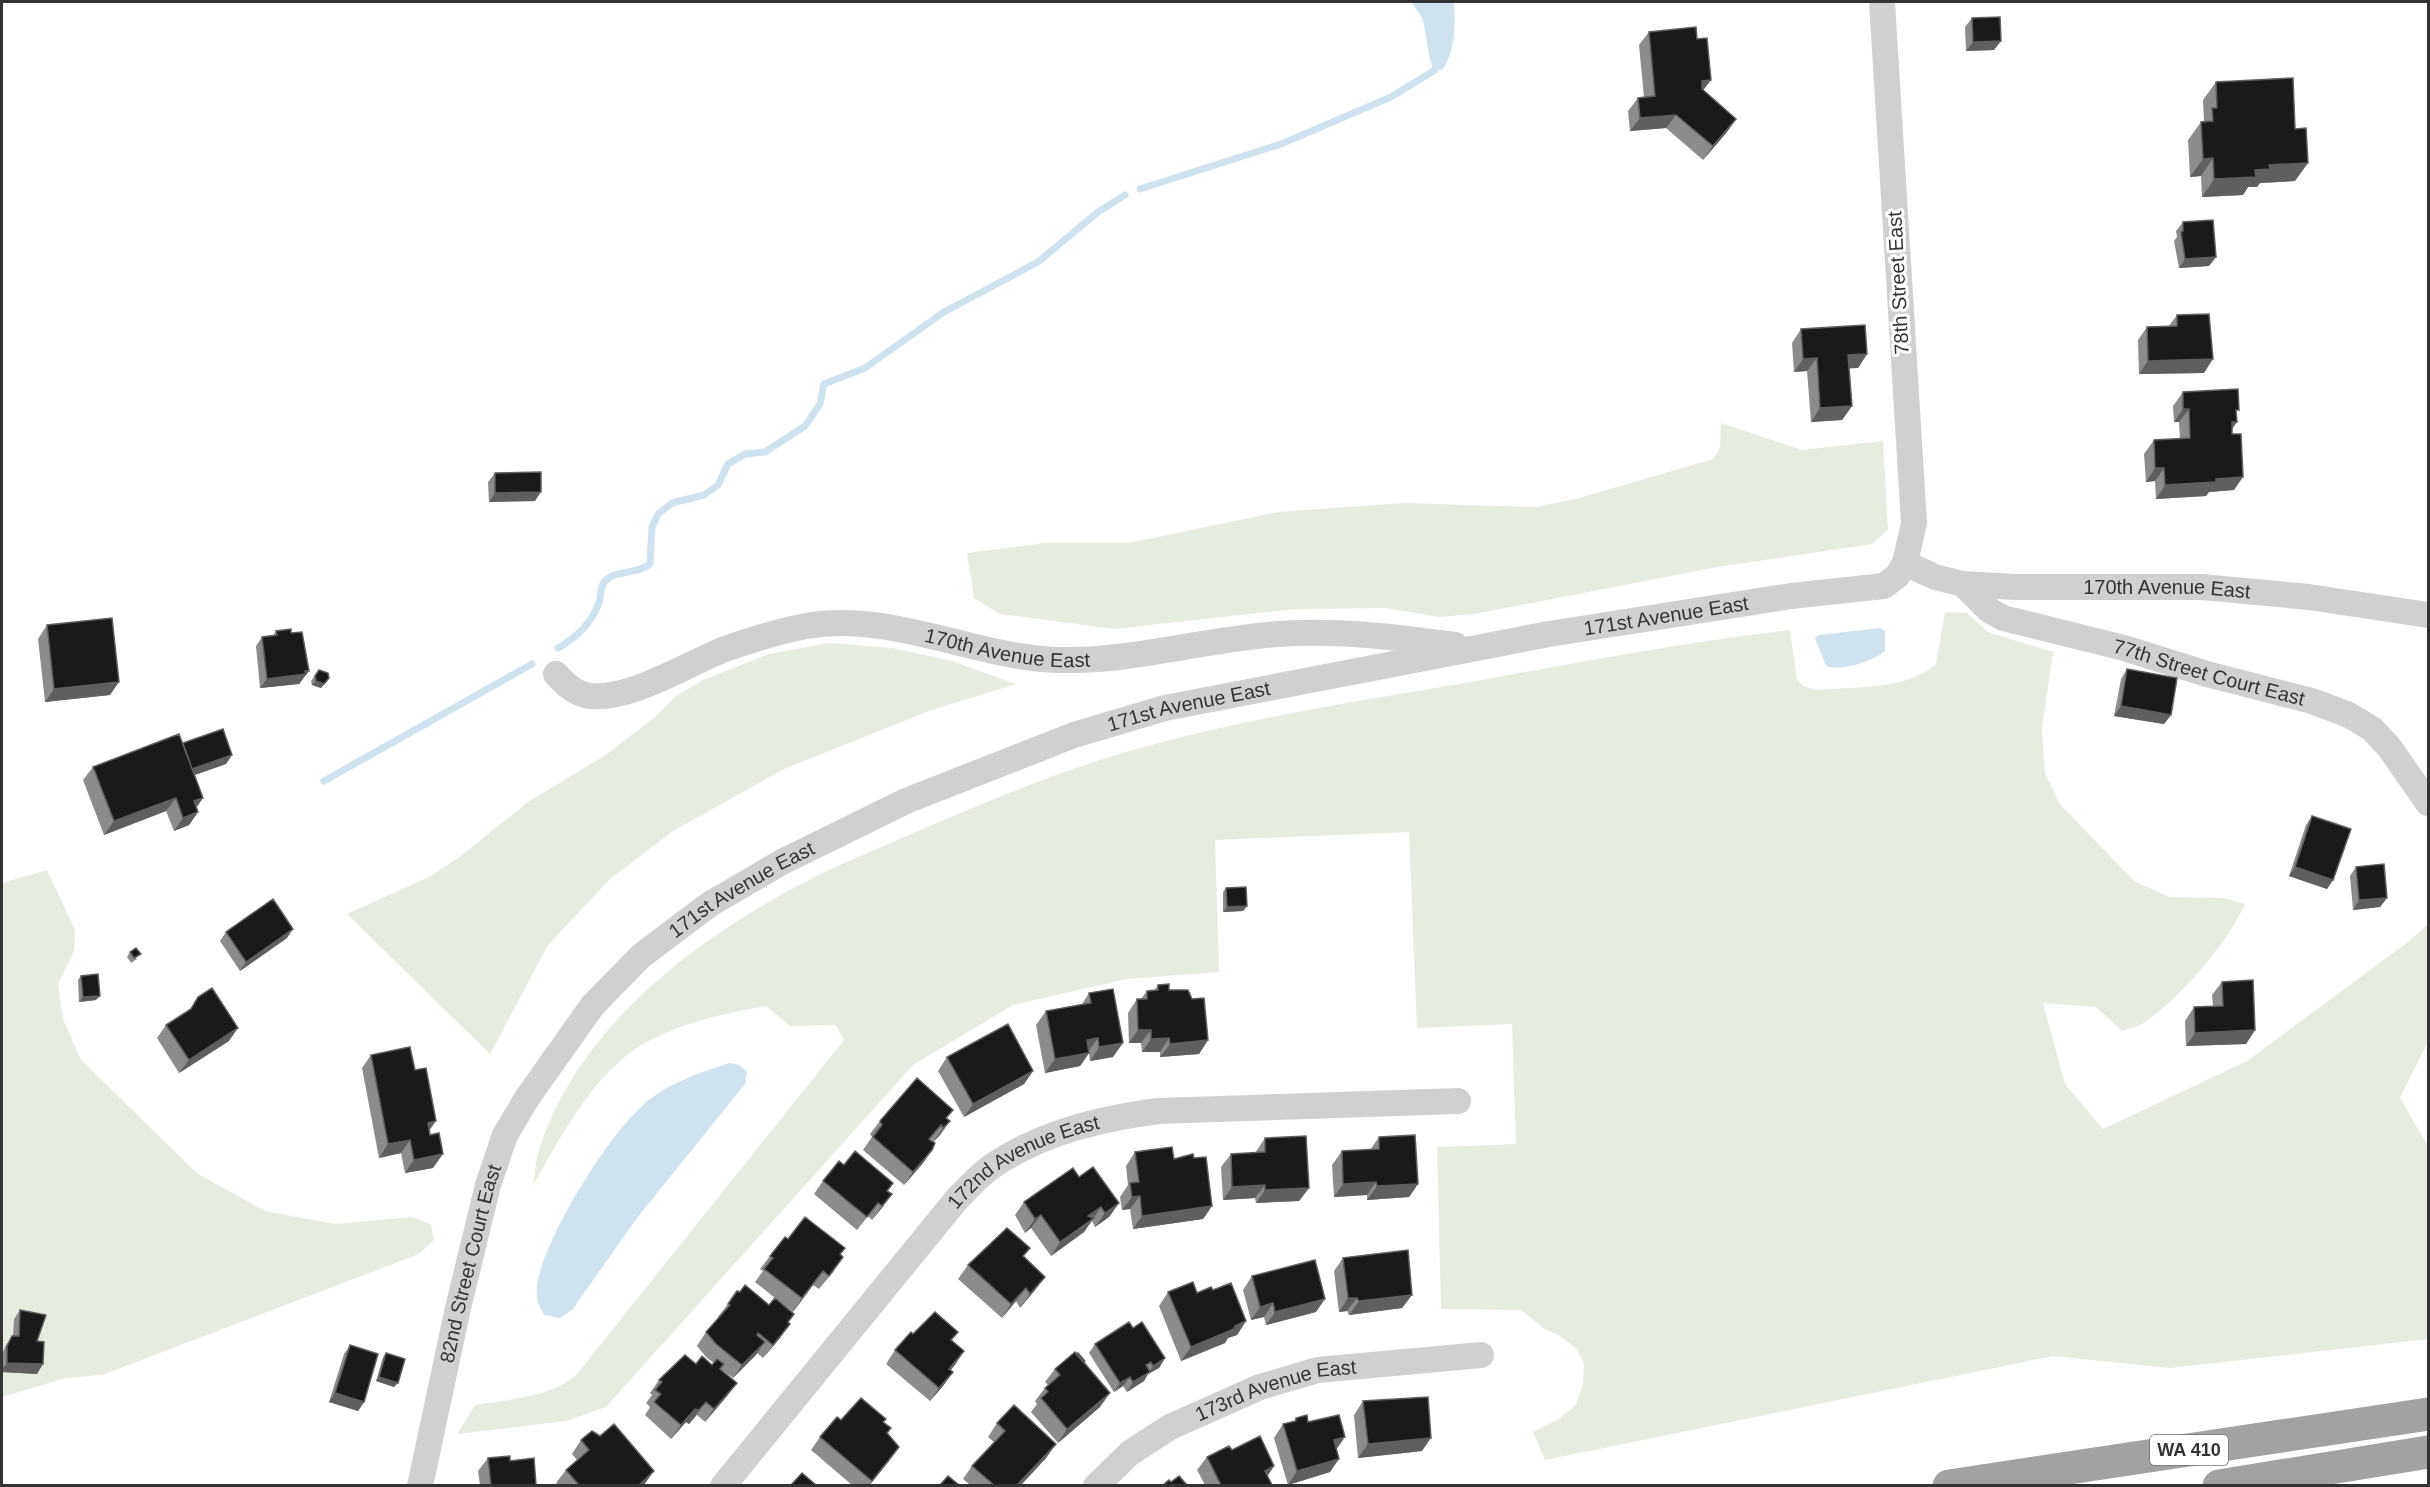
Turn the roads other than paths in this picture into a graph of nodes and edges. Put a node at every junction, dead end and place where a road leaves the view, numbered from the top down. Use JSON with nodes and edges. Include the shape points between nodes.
{"nodes":[{"id":1,"x":1882,"y":2,"type":"edge"},
{"id":2,"x":1905,"y":563,"type":"junction"},
{"id":3,"x":1963,"y":584,"type":"junction"},
{"id":4,"x":2428,"y":615,"type":"edge"},
{"id":5,"x":1476,"y":648,"type":"junction"},
{"id":6,"x":556,"y":674,"type":"dead end"},
{"id":7,"x":2428,"y":803,"type":"edge"},
{"id":8,"x":556,"y":1056,"type":"joint"},
{"id":9,"x":1458,"y":1101,"type":"dead end"},
{"id":10,"x":1481,"y":1354,"type":"dead end"},
{"id":11,"x":2428,"y":1414,"type":"edge"},
{"id":12,"x":2428,"y":1452,"type":"edge"},
{"id":13,"x":420,"y":1485,"type":"edge"},
{"id":14,"x":723,"y":1485,"type":"edge"},
{"id":15,"x":1096,"y":1485,"type":"edge"},
{"id":16,"x":1949,"y":1485,"type":"edge"},
{"id":17,"x":2219,"y":1485,"type":"edge"}],
"edges":[{"from":1,"to":2,"type":"street","name":"78th Street East","via":[[1914,523]]},
{"from":2,"to":3,"type":"street","name":"170th Avenue East"},
{"from":2,"to":5,"type":"street","name":"171st Avenue East","via":[[1884,586],[1791,596]]},
{"from":3,"to":4,"type":"street","name":"170th Avenue East","via":[[2212,588],[2309,597]]},
{"from":3,"to":7,"type":"street","name":"77th Street Court East","via":[[2003,618],[2124,648],[2349,715],[2372,729],[2389,747]]},
{"from":5,"to":6,"type":"street","name":"170th Avenue East","via":[[1345,633],[1278,634],[1108,658],[1058,660],[1003,655],[922,633],[844,624],[807,626],[767,636],[604,696],[577,692]]},
{"from":5,"to":8,"type":"street","name":"171st Avenue East","via":[[1166,708],[1074,735],[906,801],[782,862],[710,904],[641,956],[593,1005]]},
{"from":8,"to":13,"type":"street","name":"82nd Street Court East","via":[[505,1135],[488,1185]]},
{"from":9,"to":14,"type":"street","name":"172nd Avenue East","via":[[1158,1111],[1115,1117],[1031,1143],[992,1166],[957,1199]]},
{"from":10,"to":15,"type":"street","name":"173rd Avenue East","via":[[1318,1370],[1260,1387],[1170,1427],[1130,1453]]},
{"from":11,"to":16,"type":"highway","number":"WA 410"},
{"from":12,"to":17,"type":"highway","number":"WA 410"}]}
